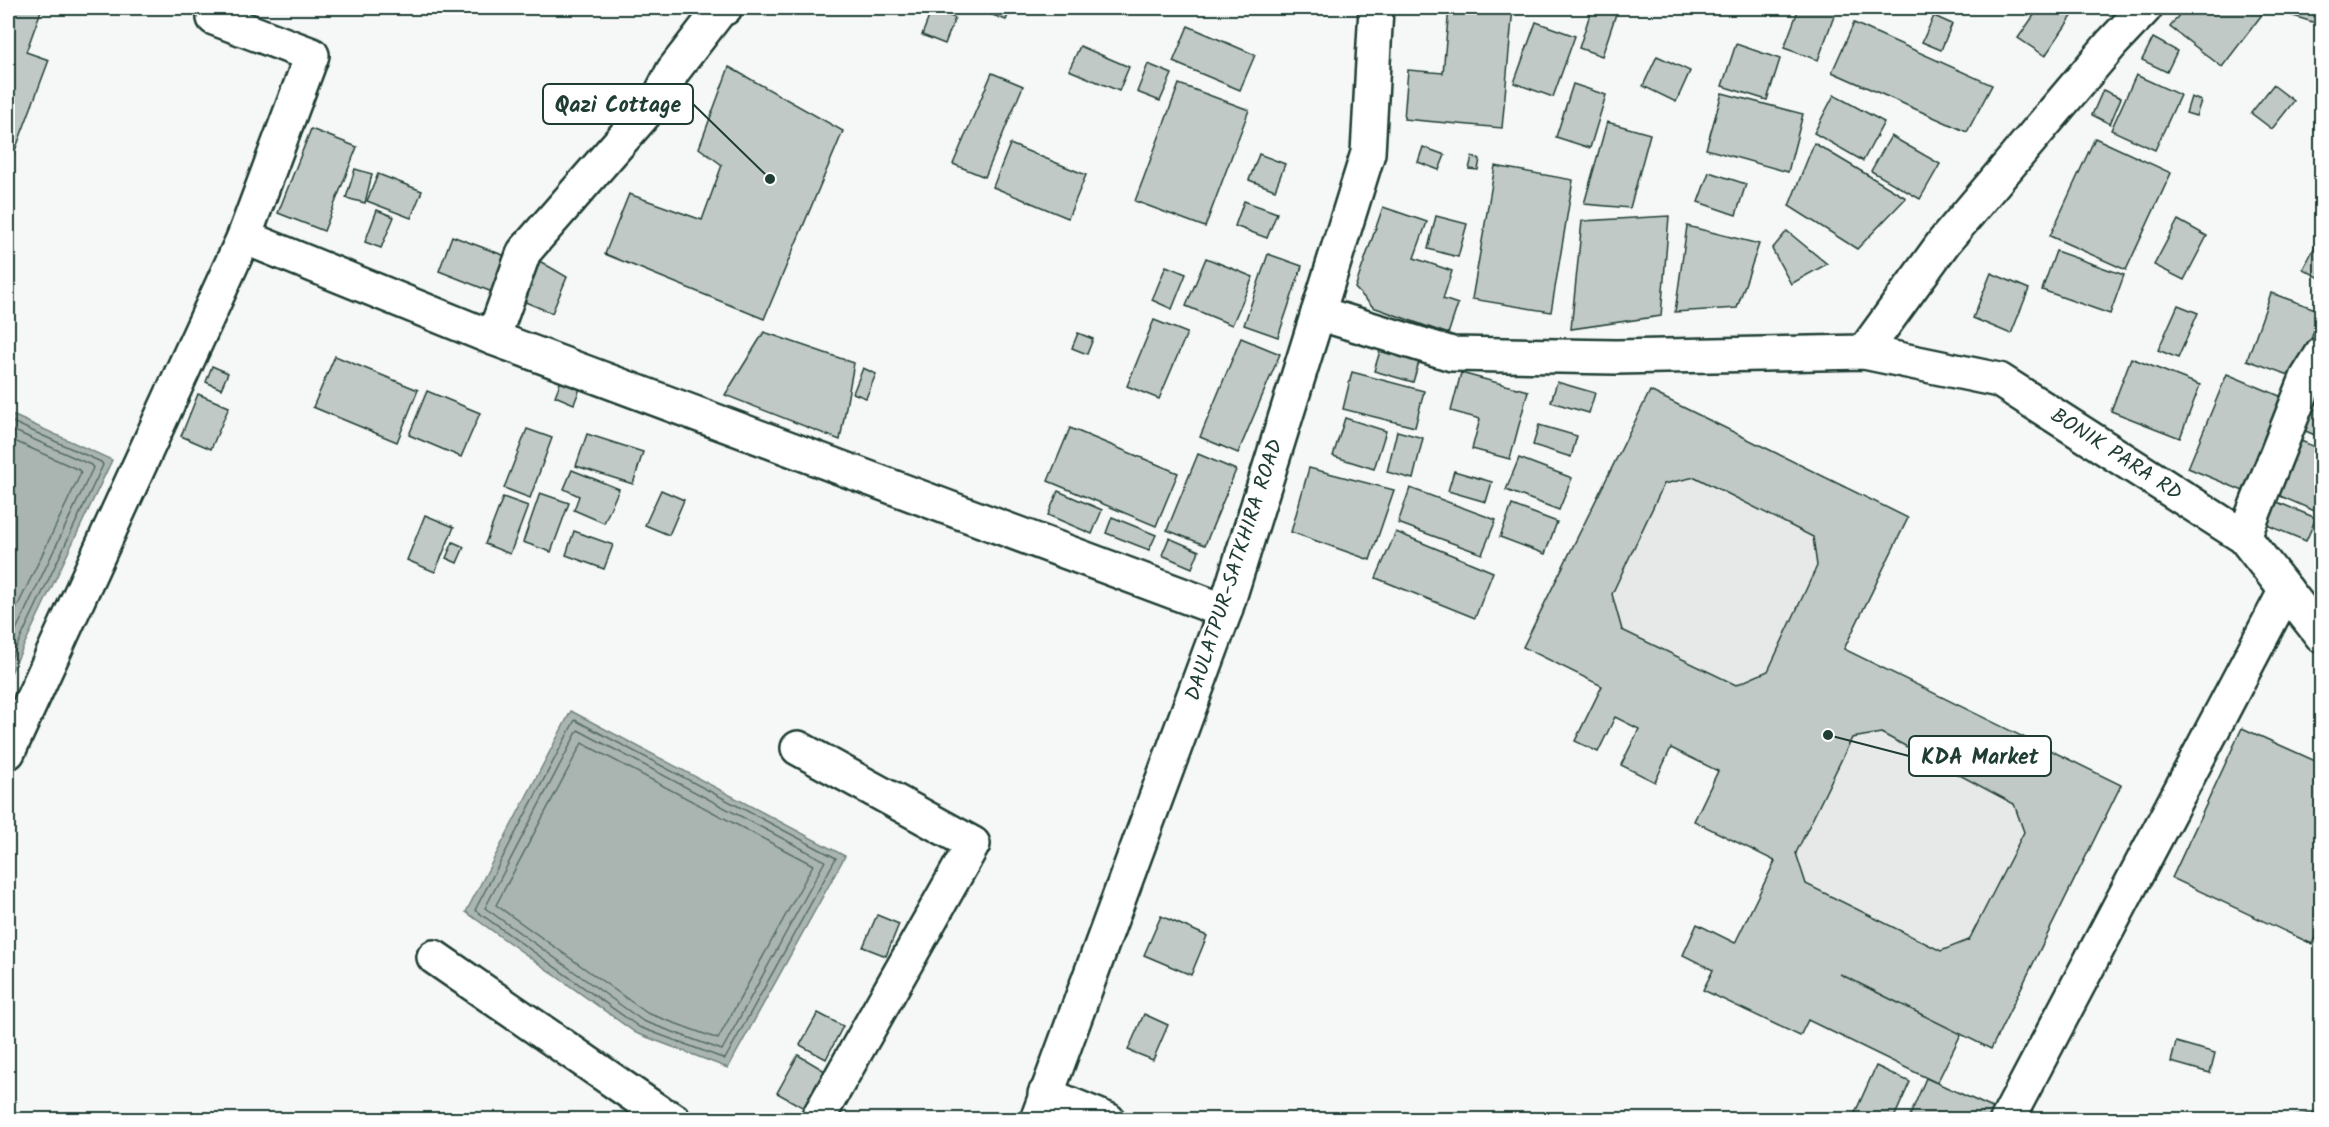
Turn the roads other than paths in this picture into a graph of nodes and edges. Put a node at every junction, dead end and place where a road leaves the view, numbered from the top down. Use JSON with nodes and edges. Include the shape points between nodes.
{"nodes":[{"id":1,"x":221,"y":8,"type":"edge"},
{"id":2,"x":725,"y":8,"type":"edge"},
{"id":3,"x":1376,"y":8,"type":"edge"},
{"id":4,"x":2145,"y":8,"type":"edge"},
{"id":5,"x":243,"y":237,"type":"junction"},
{"id":6,"x":1318,"y":313,"type":"junction"},
{"id":7,"x":493,"y":338,"type":"junction"},
{"id":8,"x":1864,"y":352,"type":"junction"},
{"id":9,"x":2322,"y":354,"type":"edge"},
{"id":10,"x":2244,"y":537,"type":"junction"},
{"id":11,"x":2286,"y":590,"type":"junction"},
{"id":12,"x":1225,"y":611,"type":"junction"},
{"id":13,"x":2322,"y":636,"type":"edge"},
{"id":14,"x":798,"y":748,"type":"dead end"},
{"id":15,"x":8,"y":752,"type":"edge"},
{"id":16,"x":434,"y":957,"type":"dead end"},
{"id":17,"x":1041,"y":1107,"type":"edge"},
{"id":18,"x":674,"y":1119,"type":"edge"},
{"id":19,"x":817,"y":1119,"type":"edge"},
{"id":20,"x":1108,"y":1119,"type":"edge"},
{"id":21,"x":2007,"y":1119,"type":"edge"}],
"edges":[{"from":1,"to":5,"type":"street","via":[[214,18],[312,55]]},
{"from":2,"to":7,"type":"street","via":[[673,71],[660,96],[524,252]]},
{"from":3,"to":6,"type":"street","name":"DAULATPUR-SATKHIRA ROAD","via":[[1368,153]]},
{"from":4,"to":8,"type":"street","via":[[1944,242]]},
{"from":5,"to":7,"type":"street"},
{"from":5,"to":15,"type":"street"},
{"from":6,"to":8,"type":"street","name":"BONIK PARA RD","via":[[1452,354],[1616,357]]},
{"from":6,"to":12,"type":"street","name":"DAULATPUR-SATKHIRA ROAD"},
{"from":7,"to":12,"type":"street"},
{"from":8,"to":10,"type":"street","name":"BONIK PARA RD","via":[[1999,380]]},
{"from":9,"to":10,"type":"street","via":[[2307,378]]},
{"from":10,"to":11,"type":"street","name":"BONIK PARA RD"},
{"from":11,"to":13,"type":"street","name":"BONIK PARA RD"},
{"from":11,"to":21,"type":"street"},
{"from":12,"to":17,"type":"street","name":"DAULATPUR-SATKHIRA ROAD"},
{"from":14,"to":19,"type":"street","via":[[973,844]]},
{"from":16,"to":18,"type":"street","via":[[657,1112]]},
{"from":17,"to":20,"type":"street"}]}
